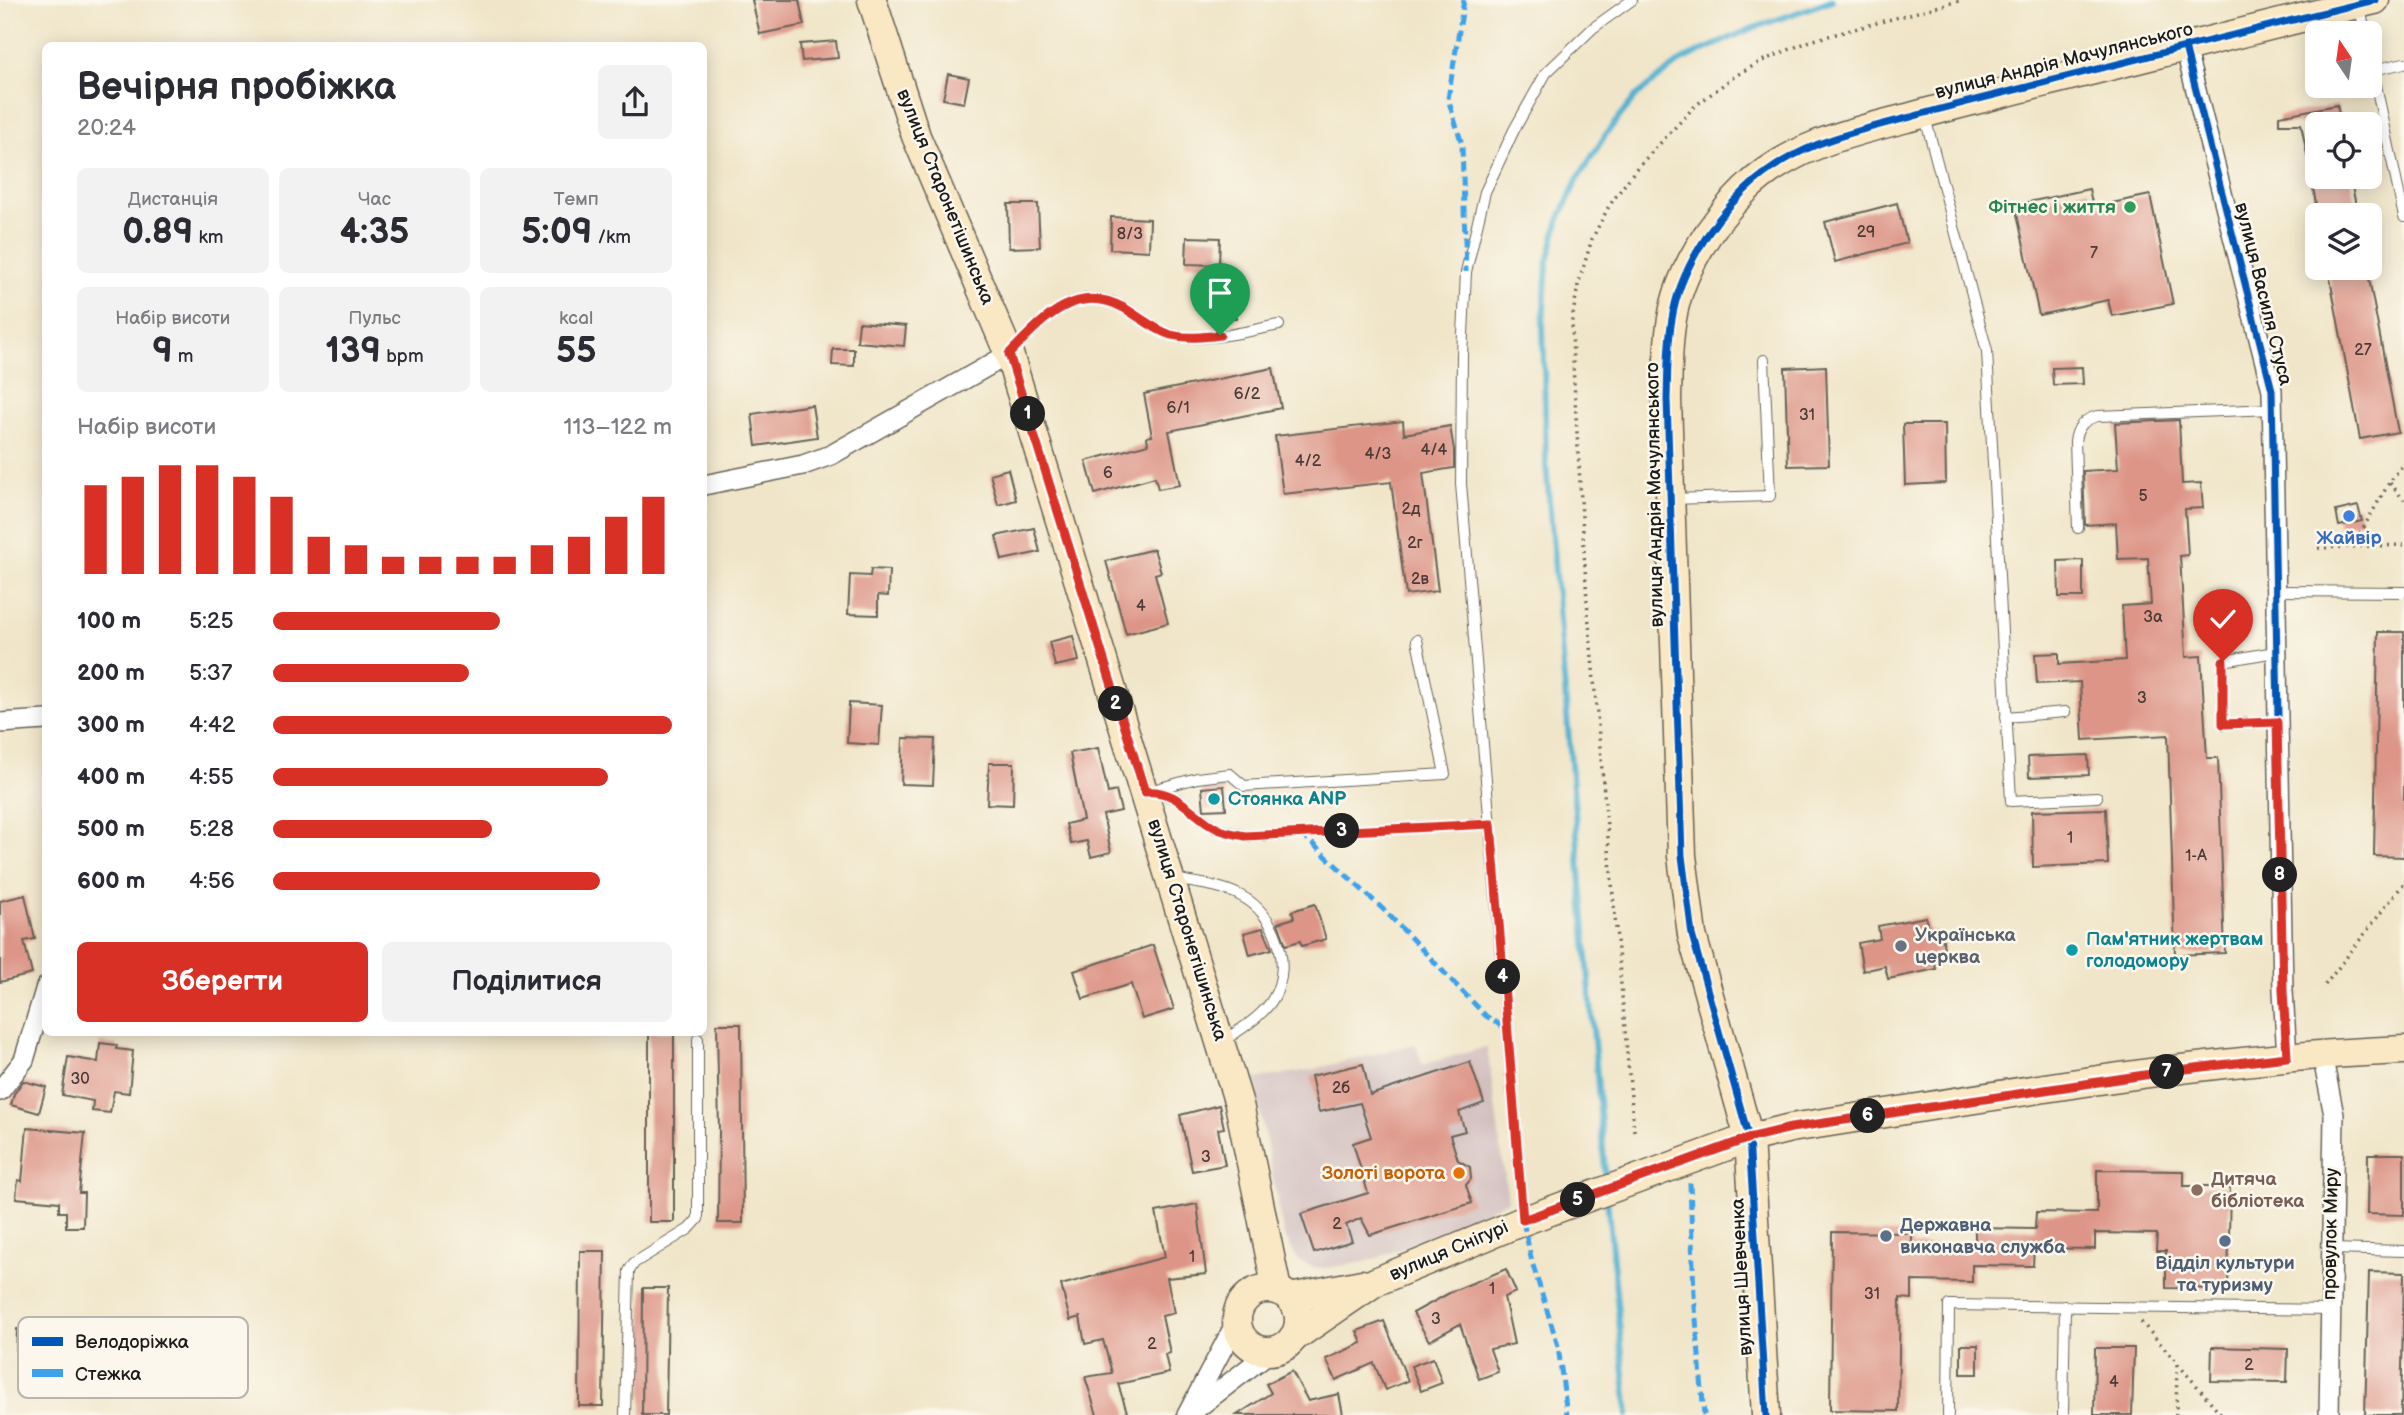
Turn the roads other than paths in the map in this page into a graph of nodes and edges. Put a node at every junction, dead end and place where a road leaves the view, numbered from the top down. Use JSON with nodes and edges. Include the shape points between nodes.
{"nodes":[{"id":1,"x":872,"y":0,"type":"edge"},
{"id":2,"x":1632,"y":0,"type":"edge"},
{"id":3,"x":2367,"y":2,"type":"edge"},
{"id":4,"x":2366,"y":21,"type":"edge"},
{"id":5,"x":2185,"y":47,"type":"junction"},
{"id":6,"x":2404,"y":63,"type":"edge"},
{"id":7,"x":2382,"y":68,"type":"edge"},
{"id":8,"x":2379,"y":98,"type":"edge"},
{"id":9,"x":1924,"y":113,"type":"junction"},
{"id":10,"x":2404,"y":217,"type":"edge"},
{"id":11,"x":1279,"y":325,"type":"dead end"},
{"id":12,"x":1009,"y":354,"type":"junction"},
{"id":13,"x":1764,"y":360,"type":"dead end"},
{"id":14,"x":2273,"y":409,"type":"junction"},
{"id":15,"x":707,"y":484,"type":"edge"},
{"id":16,"x":1670,"y":499,"type":"junction"},
{"id":17,"x":2078,"y":527,"type":"dead end"},
{"id":18,"x":2275,"y":591,"type":"junction"},
{"id":19,"x":2404,"y":592,"type":"edge"},
{"id":20,"x":1417,"y":640,"type":"dead end"},
{"id":21,"x":2276,"y":652,"type":"junction"},
{"id":22,"x":2065,"y":712,"type":"dead end"},
{"id":23,"x":2006,"y":717,"type":"junction"},
{"id":24,"x":42,"y":720,"type":"edge"},
{"id":25,"x":2277,"y":722,"type":"junction"},
{"id":26,"x":0,"y":723,"type":"edge"},
{"id":27,"x":1145,"y":792,"type":"junction"},
{"id":28,"x":2097,"y":797,"type":"dead end"},
{"id":29,"x":1491,"y":824,"type":"junction"},
{"id":30,"x":1171,"y":878,"type":"junction"},
{"id":31,"x":42,"y":1000,"type":"edge"},
{"id":32,"x":698,"y":1040,"type":"dead end"},
{"id":33,"x":1221,"y":1043,"type":"junction"},
{"id":34,"x":2404,"y":1050,"type":"edge"},
{"id":35,"x":2322,"y":1054,"type":"junction"},
{"id":36,"x":2287,"y":1057,"type":"junction"},
{"id":37,"x":0,"y":1091,"type":"edge"},
{"id":38,"x":1749,"y":1138,"type":"junction"},
{"id":39,"x":1523,"y":1220,"type":"junction"},
{"id":40,"x":1264,"y":1230,"type":"junction"},
{"id":41,"x":2330,"y":1249,"type":"junction"},
{"id":42,"x":2404,"y":1251,"type":"edge"},
{"id":43,"x":1376,"y":1282,"type":"junction"},
{"id":44,"x":1283,"y":1294,"type":"junction"},
{"id":45,"x":2065,"y":1306,"type":"junction"},
{"id":46,"x":2330,"y":1310,"type":"junction"},
{"id":47,"x":1238,"y":1315,"type":"junction"},
{"id":48,"x":1282,"y":1344,"type":"junction"},
{"id":49,"x":625,"y":1415,"type":"edge"},
{"id":50,"x":1188,"y":1415,"type":"edge"},
{"id":51,"x":1766,"y":1415,"type":"edge"},
{"id":52,"x":1948,"y":1415,"type":"edge"},
{"id":53,"x":2063,"y":1415,"type":"edge"},
{"id":54,"x":2329,"y":1415,"type":"edge"}],
"edges":[{"from":1,"to":12,"type":"main road","name":"вулиця Старонетішинська","via":[[916,136]]},
{"from":2,"to":29,"type":"lane","via":[[1593,28],[1546,74],[1485,192],[1466,272],[1461,484]]},
{"from":3,"to":4,"type":"lane"},
{"from":3,"to":5,"type":"main road","name":"вулиця Андрія Мачулянського"},
{"from":5,"to":9,"type":"main road","name":"вулиця Андрія Мачулянського"},
{"from":5,"to":14,"type":"street","name":"вулиця Василя Стуса","via":[[2272,390]]},
{"from":6,"to":7,"type":"lane"},
{"from":8,"to":10,"type":"lane"},
{"from":9,"to":16,"type":"main road","name":"вулиця Андрія Мачулянського","via":[[1804,150],[1776,165],[1720,218],[1681,286],[1672,317],[1667,399]]},
{"from":9,"to":23,"type":"lane","via":[[1987,351]]},
{"from":11,"to":12,"type":"lane","via":[[1184,337],[1161,331],[1123,307],[1089,298],[1059,309]]},
{"from":12,"to":15,"type":"street","via":[[831,455]]},
{"from":12,"to":27,"type":"main road","name":"вулиця Старонетішинська"},
{"from":13,"to":16,"type":"lane","via":[[1770,496]]},
{"from":14,"to":17,"type":"lane","via":[[2086,420],[2075,441]]},
{"from":14,"to":18,"type":"street","name":"вулиця Василя Стуса"},
{"from":16,"to":38,"type":"main road","name":"вулиця Андрія Мачулянського","via":[[1678,782],[1692,935]]},
{"from":18,"to":19,"type":"lane"},
{"from":18,"to":21,"type":"street","name":"вулиця Василя Стуса"},
{"from":20,"to":27,"type":"lane","via":[[1445,774],[1244,786],[1230,774]]},
{"from":21,"to":25,"type":"street","name":"вулиця Василя Стуса"},
{"from":21,"to":25,"type":"lane","via":[[2223,661],[2223,724]]},
{"from":22,"to":23,"type":"lane"},
{"from":23,"to":28,"type":"lane","via":[[2011,801]]},
{"from":24,"to":26,"type":"street"},
{"from":25,"to":36,"type":"street","name":"вулиця Василя Стуса"},
{"from":27,"to":29,"type":"lane","via":[[1167,794],[1217,829],[1245,836]]},
{"from":27,"to":30,"type":"main road","name":"вулиця Старонетішинська"},
{"from":29,"to":39,"type":"lane"},
{"from":30,"to":33,"type":"main road","name":"вулиця Старонетішинська"},
{"from":30,"to":33,"type":"lane","via":[[1240,895],[1270,921],[1282,961],[1277,990],[1265,1010]]},
{"from":31,"to":37,"type":"street","via":[[24,1060]]},
{"from":32,"to":49,"type":"lane","via":[[698,1219],[629,1271]]},
{"from":33,"to":40,"type":"main road","name":"вулиця Старонетішинська","via":[[1239,1104]]},
{"from":34,"to":35,"type":"main road","name":"вулиця Снігурі"},
{"from":35,"to":36,"type":"main road","name":"вулиця Снігурі"},
{"from":35,"to":41,"type":"street","name":"провулок Миру","via":[[2334,1115]]},
{"from":36,"to":38,"type":"main road","name":"вулиця Снігурі","via":[[2019,1093]]},
{"from":38,"to":39,"type":"main road","name":"вулиця Снігурі"},
{"from":38,"to":51,"type":"main road","name":"вулиця Шевченка"},
{"from":39,"to":43,"type":"main road","name":"вулиця Снігурі"},
{"from":40,"to":44,"type":"main road","name":"вулиця Старонетішинська"},
{"from":40,"to":47,"type":"main road"},
{"from":41,"to":42,"type":"lane"},
{"from":41,"to":46,"type":"street","name":"провулок Миру"},
{"from":43,"to":44,"type":"main road","name":"вулиця Снігурі"},
{"from":43,"to":48,"type":"main road","name":"вулиця Снігурі"},
{"from":44,"to":47,"type":"main road","via":[[1268,1289],[1250,1294]]},
{"from":44,"to":48,"type":"main road","via":[[1296,1307],[1298,1328]]},
{"from":45,"to":46,"type":"lane"},
{"from":45,"to":52,"type":"lane","via":[[1949,1305]]},
{"from":45,"to":53,"type":"lane"},
{"from":46,"to":54,"type":"street","name":"провулок Миру"},
{"from":47,"to":48,"type":"main road","via":[[1239,1331],[1251,1346]]},
{"from":47,"to":50,"type":"street","name":"вулиця Снігурі"},
{"from":48,"to":50,"type":"street","name":"вулиця Снігурі"}]}
